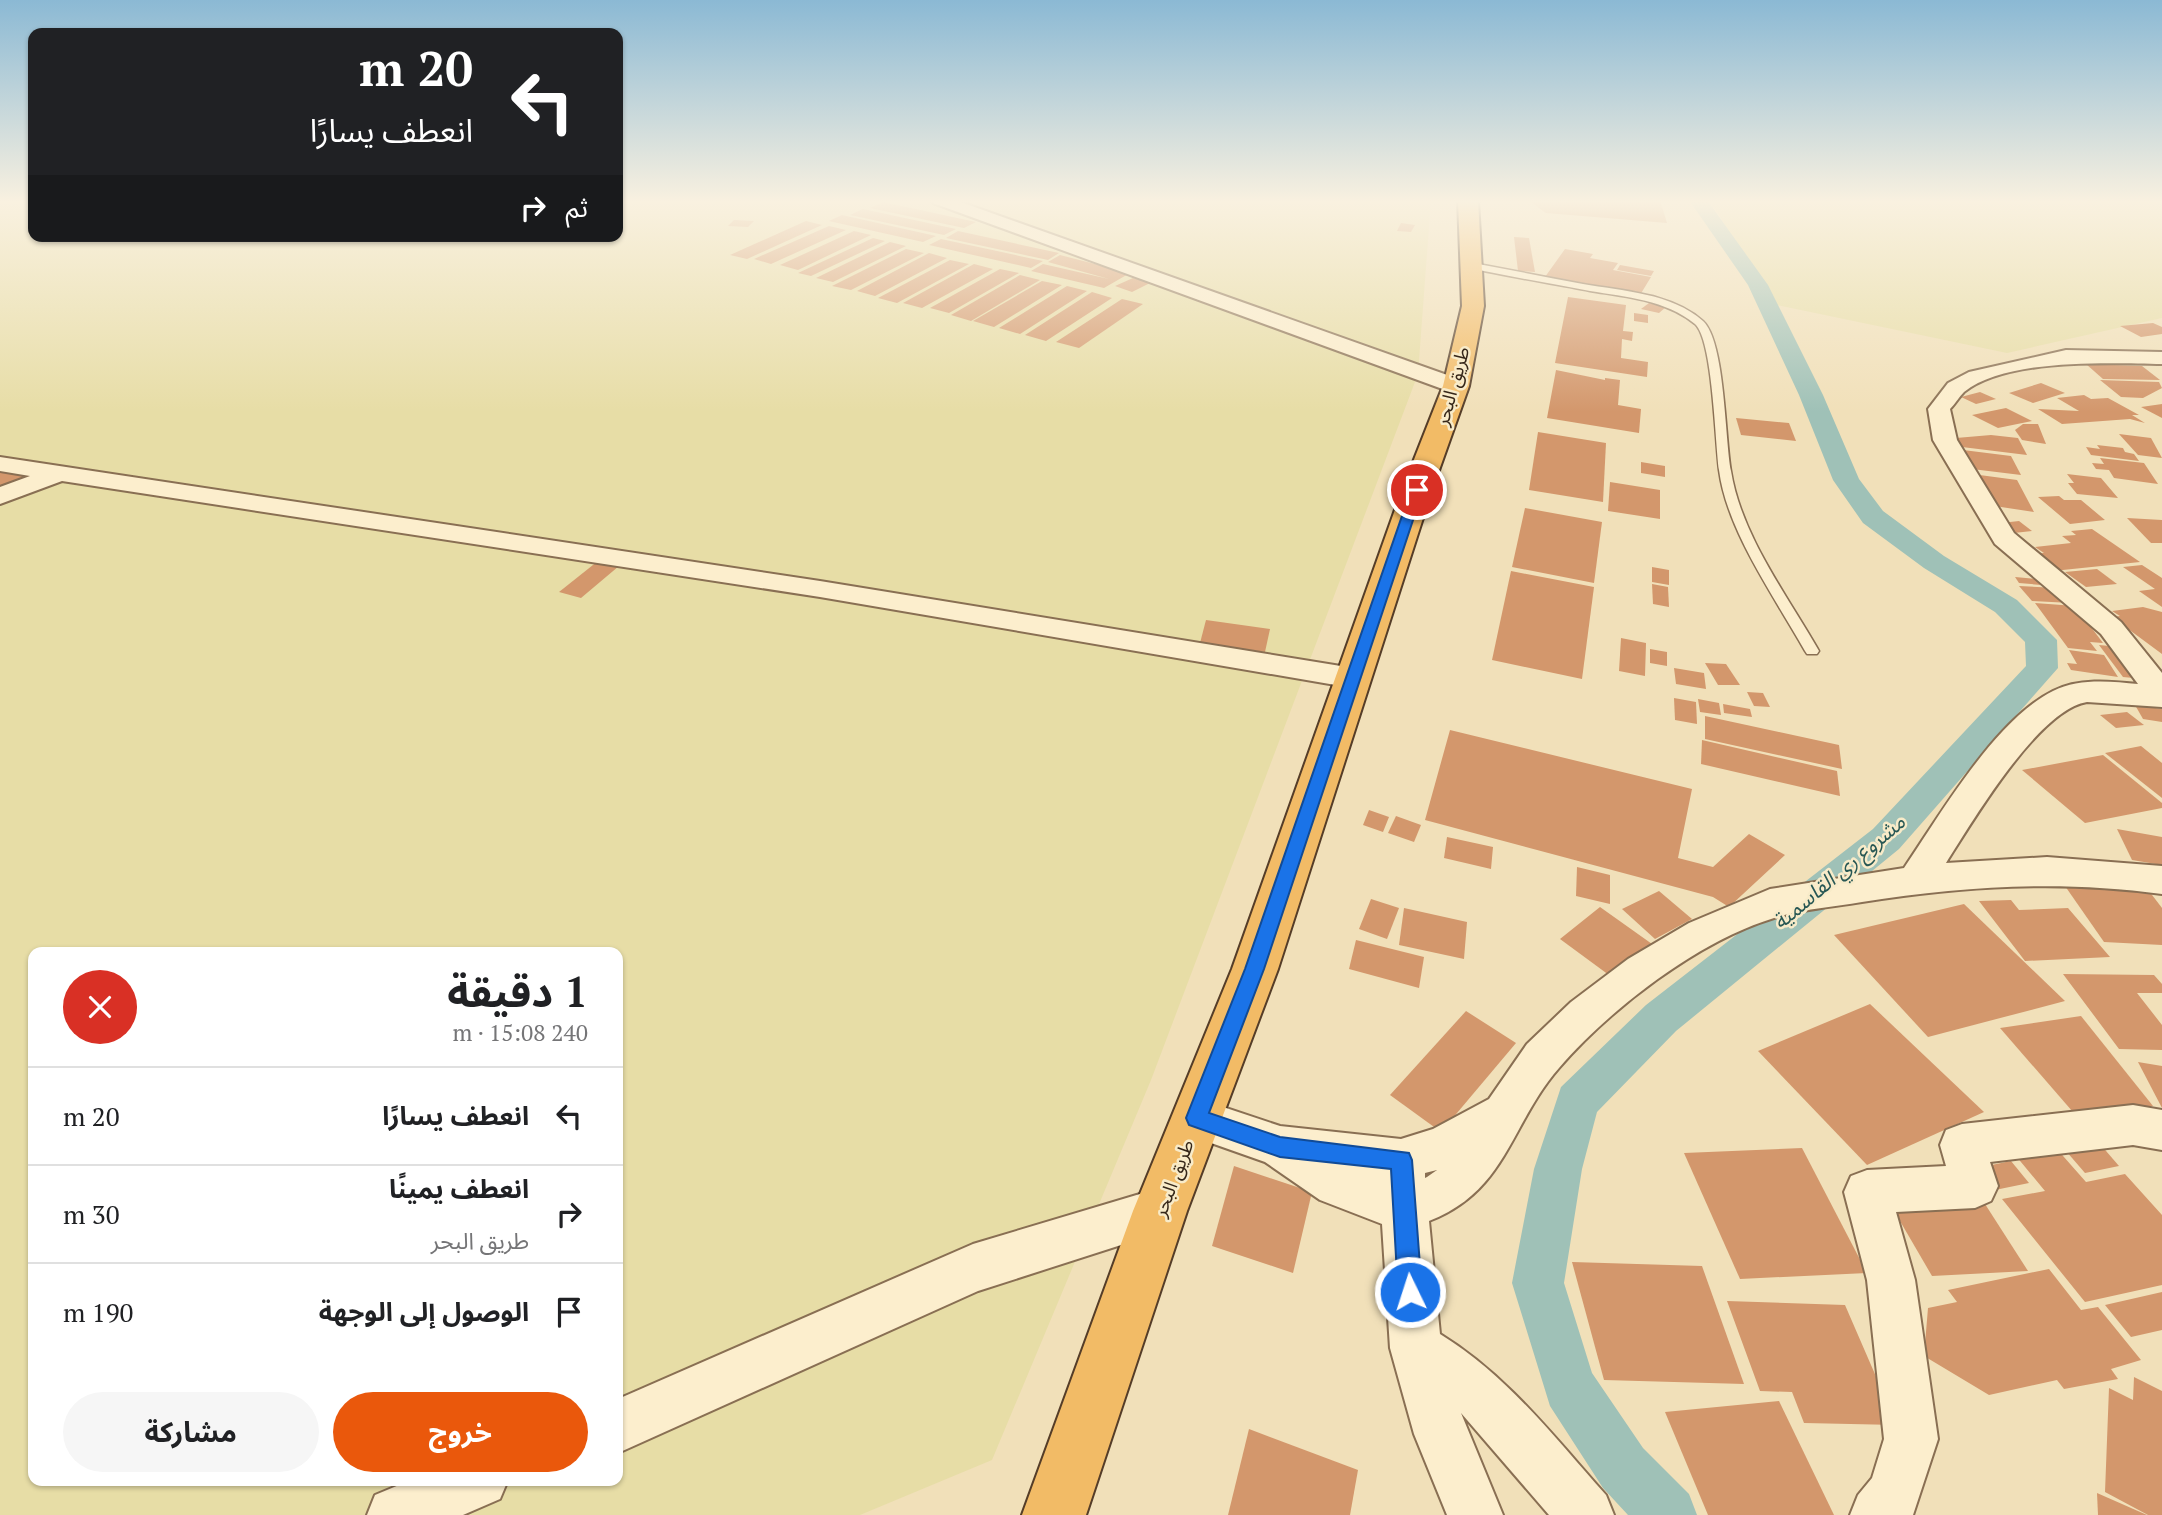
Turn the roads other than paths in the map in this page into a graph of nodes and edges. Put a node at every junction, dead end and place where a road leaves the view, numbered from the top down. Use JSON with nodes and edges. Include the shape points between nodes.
{"nodes":[{"id":1,"x":1136,"y":271,"type":"edge"},
{"id":2,"x":1473,"y":271,"type":"edge"},
{"id":3,"x":1498,"y":271,"type":"edge"},
{"id":4,"x":2162,"y":358,"type":"edge"},
{"id":5,"x":1456,"y":386,"type":"junction"},
{"id":6,"x":0,"y":464,"type":"edge"},
{"id":7,"x":57,"y":474,"type":"junction"},
{"id":8,"x":0,"y":496,"type":"edge"},
{"id":9,"x":1812,"y":651,"type":"dead end"},
{"id":10,"x":1353,"y":678,"type":"junction"},
{"id":11,"x":2162,"y":695,"type":"edge"},
{"id":12,"x":1916,"y":879,"type":"junction"},
{"id":13,"x":2162,"y":880,"type":"edge"},
{"id":14,"x":1196,"y":1118,"type":"junction"},
{"id":15,"x":2162,"y":1130,"type":"edge"},
{"id":16,"x":1402,"y":1183,"type":"junction"},
{"id":17,"x":1160,"y":1211,"type":"junction"},
{"id":18,"x":1416,"y":1348,"type":"junction"},
{"id":19,"x":623,"y":1424,"type":"edge"},
{"id":20,"x":466,"y":1486,"type":"edge"},
{"id":21,"x":395,"y":1515,"type":"edge"},
{"id":22,"x":1054,"y":1515,"type":"edge"},
{"id":23,"x":1475,"y":1515,"type":"edge"},
{"id":24,"x":1586,"y":1515,"type":"edge"},
{"id":25,"x":1878,"y":1515,"type":"edge"}],
"edges":[{"from":1,"to":5,"type":"street"},
{"from":2,"to":5,"type":"highway","name":"طريق البحر","via":[[1473,306]]},
{"from":3,"to":9,"type":"lane","via":[[1649,299],[1681,310],[1701,324],[1708,334],[1714,366],[1725,472],[1737,519]]},
{"from":4,"to":11,"type":"street","via":[[2066,356],[2014,367],[1956,388],[1939,409],[1945,440],[2004,538],[2111,628]]},
{"from":5,"to":10,"type":"highway","name":"طريق البحر"},
{"from":6,"to":7,"type":"street"},
{"from":7,"to":8,"type":"street"},
{"from":7,"to":10,"type":"street","via":[[820,589]]},
{"from":10,"to":14,"type":"highway","name":"طريق البحر","via":[[1255,969]]},
{"from":11,"to":12,"type":"street","via":[[2109,692],[2067,696],[2045,709],[1986,776]]},
{"from":12,"to":13,"type":"street","via":[[2001,869],[2064,868]]},
{"from":12,"to":16,"type":"street","via":[[1801,895],[1757,908],[1688,941],[1595,1007],[1542,1057],[1466,1172],[1442,1194]]},
{"from":14,"to":16,"type":"street","via":[[1280,1147],[1323,1178],[1365,1198]]},
{"from":14,"to":17,"type":"highway","name":"طريق البحر"},
{"from":15,"to":25,"type":"street","via":[[2122,1126],[1962,1145],[1975,1186],[1867,1192],[1891,1280],[1911,1439],[1895,1494]]},
{"from":16,"to":18,"type":"street"},
{"from":17,"to":19,"type":"street","via":[[973,1268]]},
{"from":17,"to":22,"type":"highway","name":"طريق البحر"},
{"from":18,"to":23,"type":"street","via":[[1441,1434]]},
{"from":18,"to":24,"type":"street","via":[[1456,1373],[1484,1398]]},
{"from":20,"to":21,"type":"street"}]}
